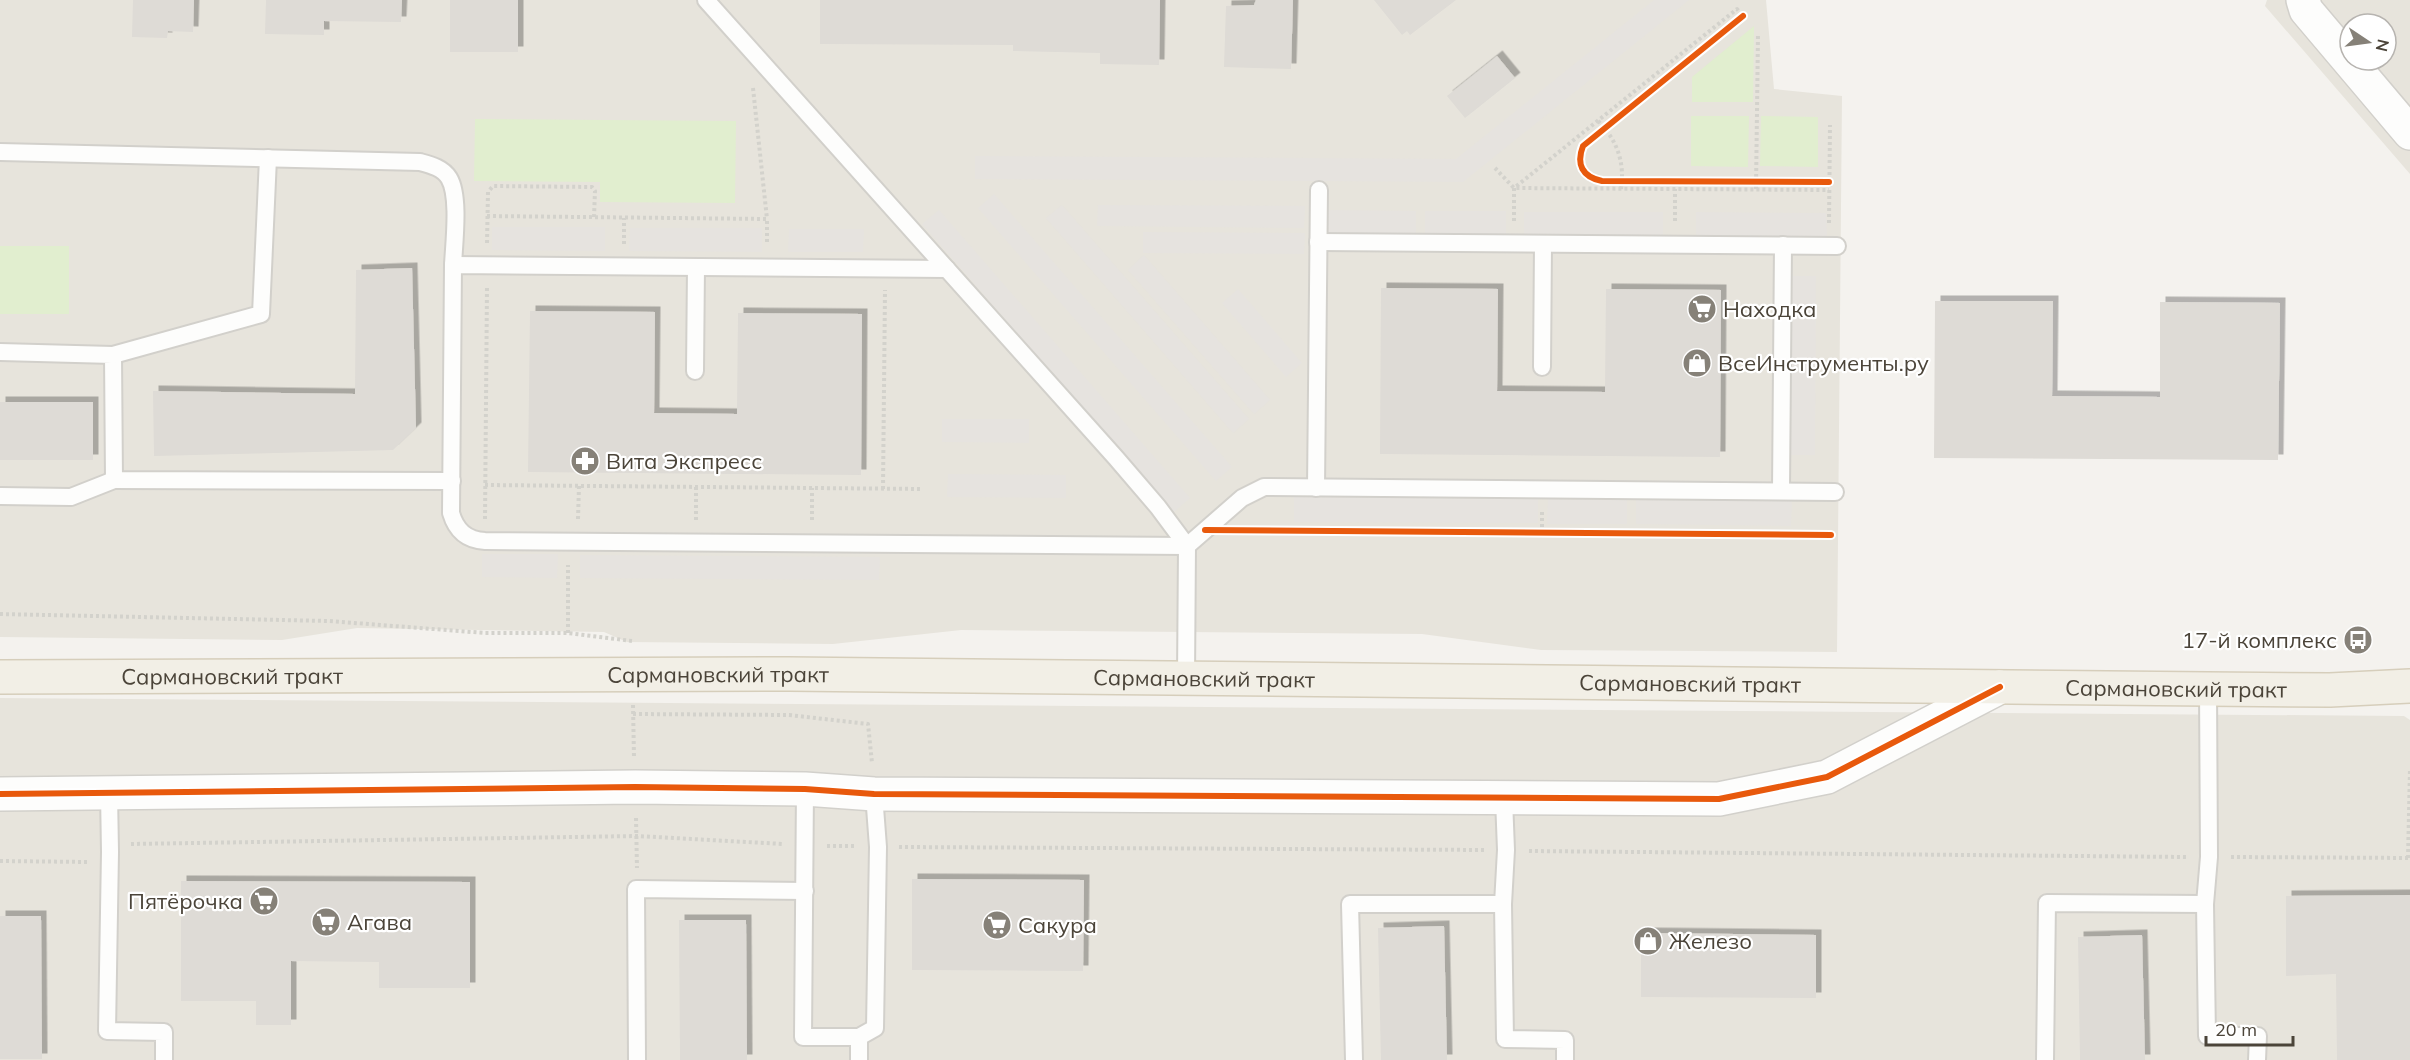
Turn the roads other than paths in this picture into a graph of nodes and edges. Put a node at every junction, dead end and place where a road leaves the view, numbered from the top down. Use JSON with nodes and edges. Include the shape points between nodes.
{"nodes":[{"id":1,"x":706,"y":0,"type":"edge"},
{"id":2,"x":2303,"y":0,"type":"edge"},
{"id":3,"x":2410,"y":133,"type":"edge"},
{"id":4,"x":0,"y":152,"type":"edge"},
{"id":5,"x":268,"y":158,"type":"junction"},
{"id":6,"x":1318,"y":190,"type":"dead end"},
{"id":7,"x":1318,"y":242,"type":"junction"},
{"id":8,"x":1543,"y":244,"type":"junction"},
{"id":9,"x":1783,"y":245,"type":"junction"},
{"id":10,"x":1833,"y":246,"type":"road end"},
{"id":11,"x":453,"y":265,"type":"junction"},
{"id":12,"x":696,"y":267,"type":"junction"},
{"id":13,"x":947,"y":269,"type":"junction"},
{"id":14,"x":0,"y":352,"type":"edge"},
{"id":15,"x":113,"y":355,"type":"junction"},
{"id":16,"x":1542,"y":367,"type":"dead end"},
{"id":17,"x":695,"y":371,"type":"dead end"},
{"id":18,"x":114,"y":480,"type":"junction"},
{"id":19,"x":452,"y":481,"type":"junction"},
{"id":20,"x":1316,"y":488,"type":"junction"},
{"id":21,"x":1781,"y":491,"type":"junction"},
{"id":22,"x":1835,"y":492,"type":"dead end"},
{"id":23,"x":0,"y":495,"type":"edge"},
{"id":24,"x":1187,"y":546,"type":"junction"},
{"id":25,"x":0,"y":677,"type":"edge"},
{"id":26,"x":1186,"y":678,"type":"junction"},
{"id":27,"x":2410,"y":686,"type":"edge"},
{"id":28,"x":2000,"y":687,"type":"junction"},
{"id":29,"x":2208,"y":690,"type":"junction"},
{"id":30,"x":805,"y":789,"type":"junction"},
{"id":31,"x":109,"y":793,"type":"junction"},
{"id":32,"x":0,"y":794,"type":"edge"},
{"id":33,"x":874,"y":794,"type":"junction"},
{"id":34,"x":1504,"y":799,"type":"junction"},
{"id":35,"x":805,"y":891,"type":"junction"},
{"id":36,"x":2205,"y":903,"type":"junction"},
{"id":37,"x":1503,"y":904,"type":"junction"},
{"id":38,"x":859,"y":1037,"type":"junction"},
{"id":39,"x":164,"y":1060,"type":"edge"},
{"id":40,"x":637,"y":1060,"type":"edge"},
{"id":41,"x":859,"y":1060,"type":"edge"},
{"id":42,"x":1354,"y":1060,"type":"edge"},
{"id":43,"x":1565,"y":1060,"type":"edge"},
{"id":44,"x":2045,"y":1060,"type":"edge"},
{"id":45,"x":2257,"y":1060,"type":"edge"}],
"edges":[{"from":1,"to":13,"type":"lane"},
{"from":2,"to":3,"type":"street","via":[[2306,10]]},
{"from":4,"to":5,"type":"lane"},
{"from":5,"to":11,"type":"lane","via":[[420,162],[438,167],[449,178],[454,195]]},
{"from":5,"to":15,"type":"lane","via":[[261,314]]},
{"from":6,"to":7,"type":"lane"},
{"from":7,"to":8,"type":"lane"},
{"from":7,"to":20,"type":"lane"},
{"from":8,"to":9,"type":"lane"},
{"from":8,"to":16,"type":"lane"},
{"from":9,"to":10,"type":"lane"},
{"from":9,"to":21,"type":"lane"},
{"from":11,"to":12,"type":"lane"},
{"from":11,"to":19,"type":"lane"},
{"from":12,"to":13,"type":"lane"},
{"from":12,"to":17,"type":"lane"},
{"from":13,"to":24,"type":"lane","via":[[1141,487]]},
{"from":14,"to":15,"type":"lane"},
{"from":15,"to":18,"type":"lane"},
{"from":18,"to":19,"type":"lane"},
{"from":18,"to":23,"type":"lane","via":[[71,497]]},
{"from":19,"to":24,"type":"lane","via":[[454,524],[467,537],[484,541]]},
{"from":20,"to":21,"type":"lane"},
{"from":20,"to":24,"type":"lane","via":[[1253,490]]},
{"from":21,"to":22,"type":"lane"},
{"from":24,"to":26,"type":"lane"},
{"from":25,"to":26,"type":"main road","name":"Сармановский тракт","via":[[789,674]]},
{"from":26,"to":28,"type":"main road","name":"Сармановский тракт"},
{"from":27,"to":29,"type":"main road","name":"Сармановский тракт"},
{"from":28,"to":29,"type":"main road","name":"Сармановский тракт"},
{"from":28,"to":34,"type":"street","via":[[1827,777],[1719,799]]},
{"from":29,"to":36,"type":"lane","via":[[2209,857]]},
{"from":30,"to":31,"type":"street"},
{"from":30,"to":33,"type":"street"},
{"from":30,"to":35,"type":"lane"},
{"from":31,"to":32,"type":"street"},
{"from":31,"to":39,"type":"lane","via":[[107,1031],[164,1032]]},
{"from":33,"to":34,"type":"street"},
{"from":33,"to":38,"type":"lane","via":[[878,847],[875,1028]]},
{"from":34,"to":37,"type":"lane"},
{"from":35,"to":38,"type":"lane","via":[[803,1037]]},
{"from":35,"to":40,"type":"lane","via":[[636,889]]},
{"from":36,"to":44,"type":"lane","via":[[2047,903]]},
{"from":36,"to":45,"type":"lane","via":[[2207,1036],[2258,1036]]},
{"from":37,"to":42,"type":"lane","via":[[1350,904]]},
{"from":37,"to":43,"type":"lane","via":[[1505,1039],[1565,1040]]},
{"from":38,"to":41,"type":"lane"}]}
